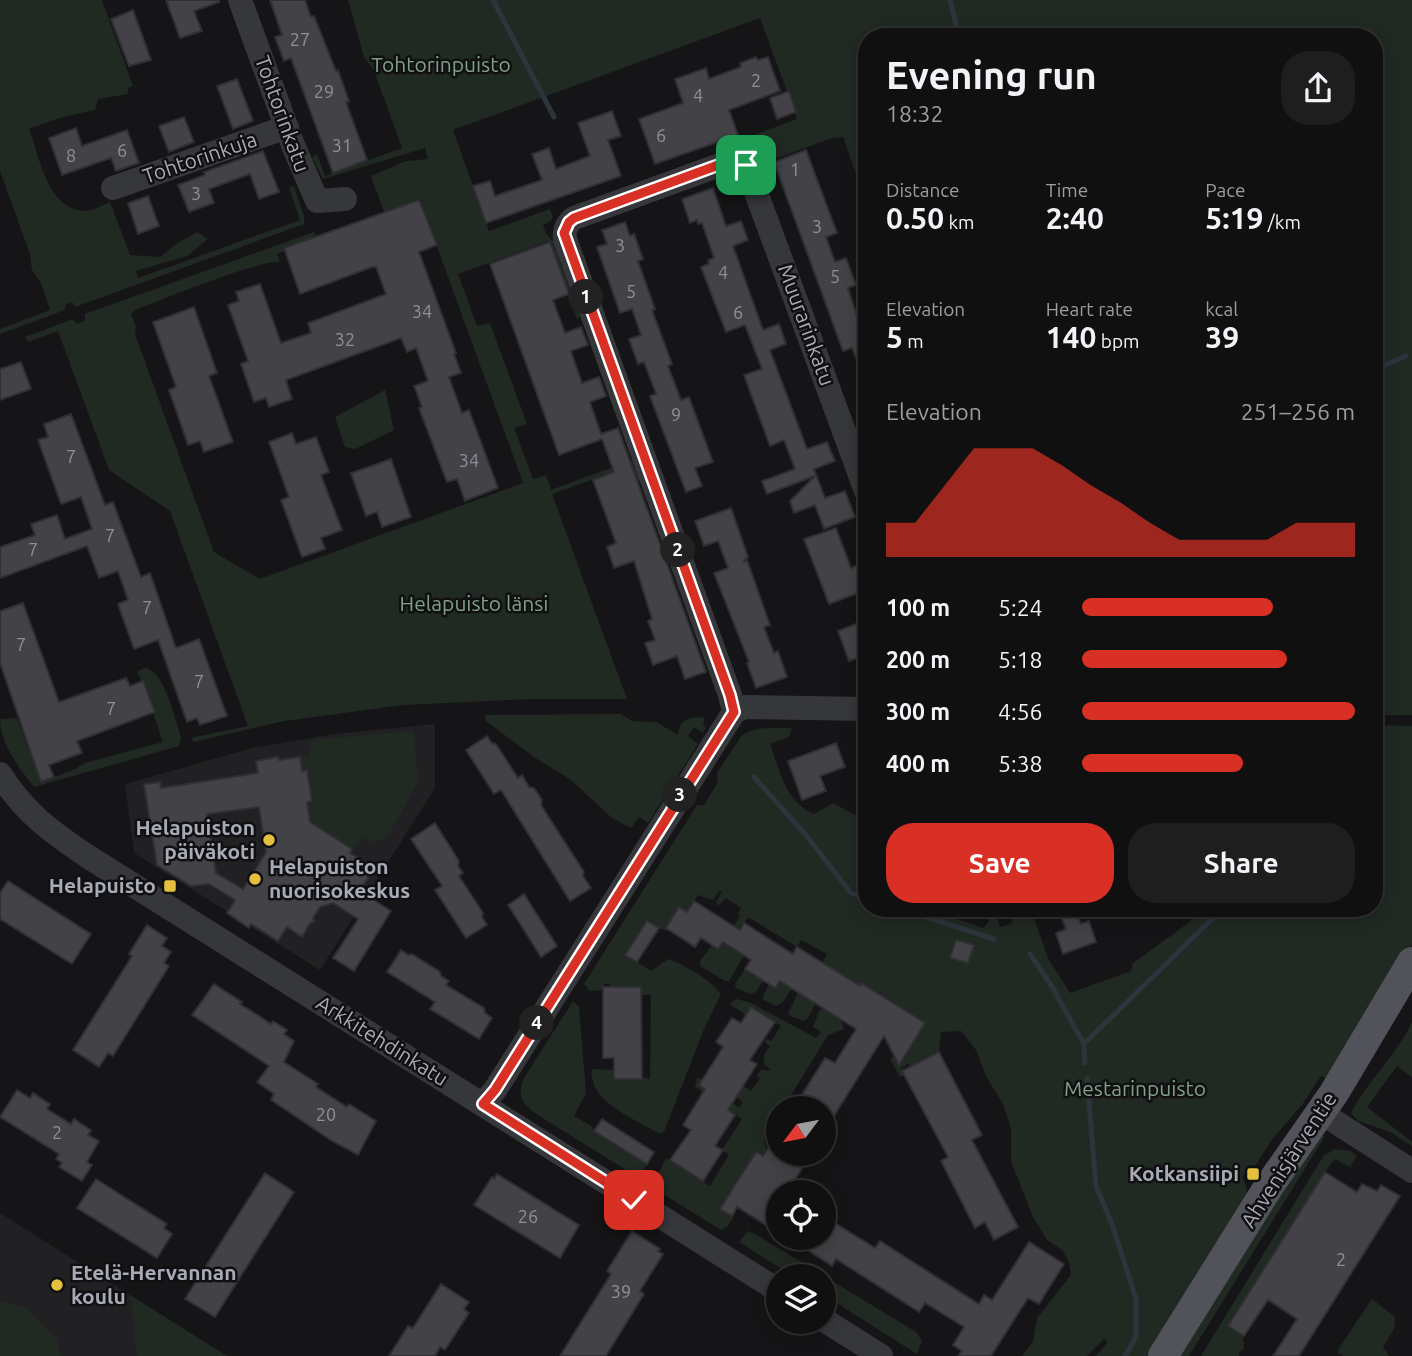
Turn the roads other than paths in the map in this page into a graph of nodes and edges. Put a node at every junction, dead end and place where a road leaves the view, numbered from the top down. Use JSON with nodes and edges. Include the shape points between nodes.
{"nodes":[{"id":1,"x":240,"y":0,"type":"edge"},
{"id":2,"x":287,"y":127,"type":"junction"},
{"id":3,"x":113,"y":188,"type":"dead end"},
{"id":4,"x":345,"y":199,"type":"dead end"},
{"id":5,"x":858,"y":469,"type":"edge"},
{"id":6,"x":858,"y":709,"type":"edge"},
{"id":7,"x":734,"y":712,"type":"junction"},
{"id":8,"x":0,"y":774,"type":"edge"},
{"id":9,"x":1412,"y":962,"type":"edge"},
{"id":10,"x":483,"y":1104,"type":"junction"},
{"id":11,"x":1320,"y":1112,"type":"junction"},
{"id":12,"x":1412,"y":1171,"type":"edge"},
{"id":13,"x":766,"y":1284,"type":"edge"},
{"id":14,"x":836,"y":1328,"type":"edge"},
{"id":15,"x":881,"y":1356,"type":"edge"},
{"id":16,"x":1163,"y":1356,"type":"edge"}],
"edges":[{"from":1,"to":2,"type":"street","name":"Tohtorinkatu"},
{"from":2,"to":3,"type":"street","name":"Tohtorinkuja"},
{"from":2,"to":4,"type":"street","name":"Tohtorinkatu","via":[[317,201]]},
{"from":5,"to":7,"type":"street","name":"Muurarinkatu","via":[[749,170],[741,161],[569,222],[564,233]]},
{"from":6,"to":7,"type":"street","via":[[744,707]]},
{"from":7,"to":10,"type":"street"},
{"from":8,"to":10,"type":"street","name":"Arkkitehdinkatu","via":[[17,801],[55,835]]},
{"from":9,"to":11,"type":"main road","name":"Ahvenisjärventie"},
{"from":10,"to":13,"type":"street","name":"Arkkitehdinkatu"},
{"from":11,"to":12,"type":"street"},
{"from":11,"to":16,"type":"main road","name":"Ahvenisjärventie"},
{"from":14,"to":15,"type":"street"}]}
